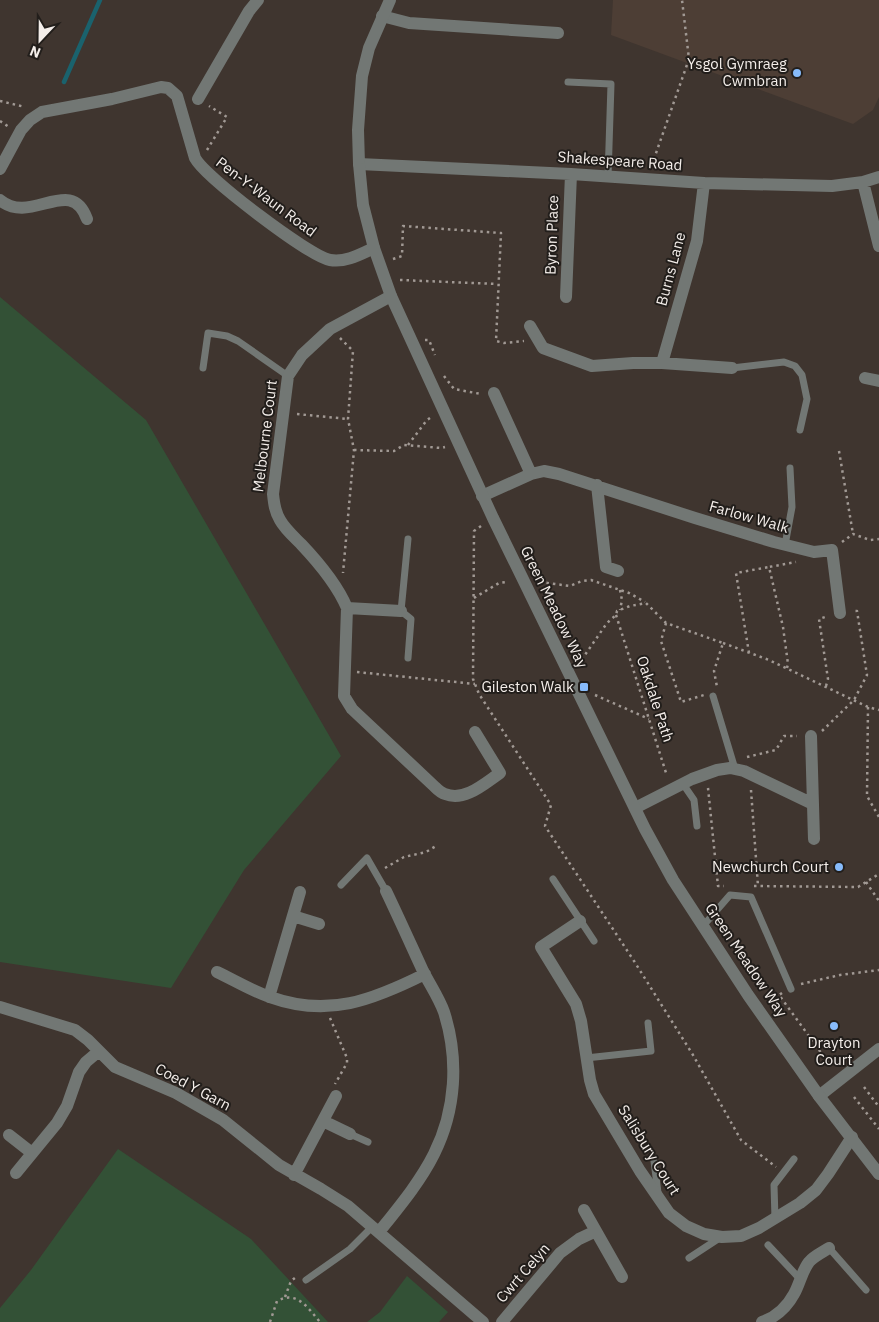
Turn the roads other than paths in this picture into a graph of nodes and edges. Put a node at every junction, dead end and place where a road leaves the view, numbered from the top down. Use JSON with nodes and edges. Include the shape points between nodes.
{"nodes":[{"id":1,"x":258,"y":0,"type":"edge"},
{"id":2,"x":390,"y":0,"type":"edge"},
{"id":3,"x":382,"y":16,"type":"junction"},
{"id":4,"x":558,"y":33,"type":"dead end"},
{"id":5,"x":568,"y":82,"type":"dead end"},
{"id":6,"x":198,"y":99,"type":"road end"},
{"id":7,"x":359,"y":164,"type":"junction"},
{"id":8,"x":0,"y":169,"type":"edge"},
{"id":9,"x":571,"y":174,"type":"junction"},
{"id":10,"x":608,"y":177,"type":"junction"},
{"id":11,"x":879,"y":177,"type":"edge"},
{"id":12,"x":863,"y":182,"type":"junction"},
{"id":13,"x":704,"y":183,"type":"junction"},
{"id":14,"x":0,"y":200,"type":"edge"},
{"id":15,"x":87,"y":219,"type":"dead end"},
{"id":16,"x":879,"y":246,"type":"edge"},
{"id":17,"x":374,"y":248,"type":"junction"},
{"id":18,"x":391,"y":296,"type":"junction"},
{"id":19,"x":566,"y":297,"type":"dead end"},
{"id":20,"x":530,"y":326,"type":"dead end"},
{"id":21,"x":662,"y":363,"type":"junction"},
{"id":22,"x":203,"y":368,"type":"dead end"},
{"id":23,"x":732,"y":368,"type":"joint"},
{"id":24,"x":288,"y":376,"type":"junction"},
{"id":25,"x":865,"y":378,"type":"dead end"},
{"id":26,"x":879,"y":381,"type":"edge"},
{"id":27,"x":495,"y":394,"type":"road end"},
{"id":28,"x":800,"y":430,"type":"dead end"},
{"id":29,"x":790,"y":468,"type":"dead end"},
{"id":30,"x":531,"y":474,"type":"junction"},
{"id":31,"x":597,"y":485,"type":"junction"},
{"id":32,"x":482,"y":496,"type":"junction"},
{"id":33,"x":408,"y":539,"type":"dead end"},
{"id":34,"x":786,"y":545,"type":"junction"},
{"id":35,"x":618,"y":572,"type":"dead end"},
{"id":36,"x":347,"y":608,"type":"junction"},
{"id":37,"x":401,"y":611,"type":"junction"},
{"id":38,"x":840,"y":613,"type":"road end"},
{"id":39,"x":408,"y":658,"type":"dead end"},
{"id":40,"x":713,"y":693,"type":"road end"},
{"id":41,"x":475,"y":732,"type":"dead end"},
{"id":42,"x":811,"y":736,"type":"road end"},
{"id":43,"x":738,"y":764,"type":"junction"},
{"id":44,"x":677,"y":787,"type":"junction"},
{"id":45,"x":813,"y":804,"type":"junction"},
{"id":46,"x":635,"y":808,"type":"junction"},
{"id":47,"x":697,"y":826,"type":"dead end"},
{"id":48,"x":814,"y":839,"type":"dead end"},
{"id":49,"x":553,"y":879,"type":"dead end"},
{"id":50,"x":340,"y":885,"type":"dead end"},
{"id":51,"x":386,"y":891,"type":"joint"},
{"id":52,"x":300,"y":892,"type":"dead end"},
{"id":53,"x":293,"y":916,"type":"junction"},
{"id":54,"x":580,"y":921,"type":"junction"},
{"id":55,"x":319,"y":924,"type":"dead end"},
{"id":56,"x":702,"y":926,"type":"junction"},
{"id":57,"x":594,"y":941,"type":"dead end"},
{"id":58,"x":217,"y":972,"type":"dead end"},
{"id":59,"x":425,"y":974,"type":"junction"},
{"id":60,"x":791,"y":989,"type":"road end"},
{"id":61,"x":269,"y":997,"type":"junction"},
{"id":62,"x":0,"y":1007,"type":"edge"},
{"id":63,"x":648,"y":1023,"type":"dead end"},
{"id":64,"x":879,"y":1050,"type":"edge"},
{"id":65,"x":99,"y":1051,"type":"junction"},
{"id":66,"x":586,"y":1058,"type":"junction"},
{"id":67,"x":819,"y":1096,"type":"junction"},
{"id":68,"x":335,"y":1098,"type":"road end"},
{"id":69,"x":323,"y":1121,"type":"junction"},
{"id":70,"x":350,"y":1134,"type":"joint"},
{"id":71,"x":9,"y":1135,"type":"dead end"},
{"id":72,"x":852,"y":1137,"type":"junction"},
{"id":73,"x":368,"y":1142,"type":"dead end"},
{"id":74,"x":32,"y":1153,"type":"junction"},
{"id":75,"x":794,"y":1158,"type":"dead end"},
{"id":76,"x":654,"y":1161,"type":"dead end"},
{"id":77,"x":16,"y":1173,"type":"dead end"},
{"id":78,"x":879,"y":1174,"type":"edge"},
{"id":79,"x":294,"y":1175,"type":"junction"},
{"id":80,"x":659,"y":1198,"type":"junction"},
{"id":81,"x":584,"y":1210,"type":"dead end"},
{"id":82,"x":775,"y":1219,"type":"junction"},
{"id":83,"x":376,"y":1229,"type":"junction"},
{"id":84,"x":596,"y":1231,"type":"junction"},
{"id":85,"x":722,"y":1237,"type":"junction"},
{"id":86,"x":768,"y":1245,"type":"dead end"},
{"id":87,"x":829,"y":1248,"type":"joint"},
{"id":88,"x":689,"y":1258,"type":"dead end"},
{"id":89,"x":622,"y":1277,"type":"dead end"},
{"id":90,"x":800,"y":1279,"type":"junction"},
{"id":91,"x":306,"y":1280,"type":"road end"},
{"id":92,"x":866,"y":1290,"type":"dead end"},
{"id":93,"x":483,"y":1322,"type":"edge"},
{"id":94,"x":502,"y":1322,"type":"edge"},
{"id":95,"x":762,"y":1322,"type":"edge"}],
"edges":[{"from":1,"to":6,"type":"street"},
{"from":2,"to":3,"type":"street","name":"Green Meadow Way"},
{"from":3,"to":4,"type":"street","via":[[409,23]]},
{"from":3,"to":7,"type":"street","name":"Green Meadow Way","via":[[362,76]]},
{"from":5,"to":10,"type":"lane","via":[[611,84]]},
{"from":7,"to":9,"type":"street","name":"Shakespeare Road"},
{"from":7,"to":17,"type":"street","name":"Green Meadow Way","via":[[363,205]]},
{"from":8,"to":17,"type":"street","name":"Pen-Y-Waun Road","via":[[21,130],[42,112],[168,88],[180,102],[198,164],[214,180],[320,257],[331,261],[346,259]]},
{"from":9,"to":10,"type":"street","name":"Shakespeare Road"},
{"from":9,"to":19,"type":"street","name":"Byron Place"},
{"from":10,"to":13,"type":"street","name":"Shakespeare Road"},
{"from":11,"to":12,"type":"street","name":"Shakespeare Road"},
{"from":12,"to":13,"type":"street","name":"Shakespeare Road","via":[[832,186]]},
{"from":12,"to":16,"type":"street"},
{"from":13,"to":21,"type":"street","name":"Burns Lane","via":[[697,241]]},
{"from":14,"to":15,"type":"street","via":[[8,206],[21,208],[72,200],[83,208]]},
{"from":17,"to":18,"type":"street","name":"Green Meadow Way"},
{"from":18,"to":24,"type":"street","name":"Melbourne Court","via":[[330,329],[302,355]]},
{"from":18,"to":32,"type":"street","name":"Green Meadow Way"},
{"from":20,"to":21,"type":"street","via":[[543,348],[592,366]]},
{"from":21,"to":23,"type":"street"},
{"from":22,"to":24,"type":"lane","via":[[208,334],[238,341]]},
{"from":23,"to":28,"type":"lane","via":[[784,362],[795,366],[802,374],[807,399]]},
{"from":24,"to":36,"type":"street","name":"Melbourne Court","via":[[273,494],[275,510],[281,523],[330,579]]},
{"from":25,"to":26,"type":"street"},
{"from":27,"to":30,"type":"street"},
{"from":29,"to":34,"type":"lane","via":[[792,507]]},
{"from":30,"to":31,"type":"street","name":"Farlow Walk","via":[[559,474]]},
{"from":30,"to":32,"type":"street","name":"Farlow Walk"},
{"from":31,"to":34,"type":"street","name":"Farlow Walk"},
{"from":31,"to":35,"type":"street","via":[[606,567]]},
{"from":32,"to":46,"type":"street","name":"Green Meadow Way"},
{"from":33,"to":37,"type":"lane"},
{"from":34,"to":38,"type":"street","name":"Farlow Walk","via":[[814,552],[832,550]]},
{"from":36,"to":37,"type":"street"},
{"from":36,"to":41,"type":"street","via":[[344,696],[352,709],[434,788],[445,794],[466,795],[500,773]]},
{"from":37,"to":39,"type":"lane","via":[[411,620]]},
{"from":40,"to":43,"type":"lane"},
{"from":42,"to":45,"type":"street"},
{"from":43,"to":44,"type":"street"},
{"from":43,"to":45,"type":"street","via":[[750,774]]},
{"from":44,"to":46,"type":"street"},
{"from":44,"to":47,"type":"lane","via":[[694,800]]},
{"from":45,"to":48,"type":"street"},
{"from":46,"to":56,"type":"street","name":"Green Meadow Way","via":[[673,880]]},
{"from":49,"to":54,"type":"lane"},
{"from":50,"to":51,"type":"lane","via":[[367,858]]},
{"from":51,"to":59,"type":"street"},
{"from":52,"to":53,"type":"street"},
{"from":53,"to":55,"type":"street"},
{"from":53,"to":61,"type":"street"},
{"from":54,"to":57,"type":"lane"},
{"from":54,"to":66,"type":"street","name":"Salisbury Court","via":[[540,947],[576,1004]]},
{"from":56,"to":60,"type":"lane","via":[[730,895],[751,897]]},
{"from":56,"to":67,"type":"street","name":"Green Meadow Way"},
{"from":58,"to":61,"type":"street"},
{"from":59,"to":61,"type":"street","via":[[366,1000],[340,1005],[296,1004]]},
{"from":59,"to":83,"type":"street","via":[[443,1010],[450,1037],[452,1099],[434,1154],[417,1183]]},
{"from":62,"to":65,"type":"street","name":"Coed Y Garn","via":[[75,1030]]},
{"from":63,"to":66,"type":"lane","via":[[651,1051]]},
{"from":64,"to":67,"type":"street"},
{"from":65,"to":74,"type":"street","via":[[82,1067],[62,1115]]},
{"from":65,"to":79,"type":"street","name":"Coed Y Garn","via":[[115,1066],[176,1092],[223,1120]]},
{"from":66,"to":80,"type":"street","name":"Salisbury Court","via":[[594,1094]]},
{"from":67,"to":72,"type":"street","name":"Green Meadow Way"},
{"from":68,"to":69,"type":"street"},
{"from":69,"to":70,"type":"street"},
{"from":69,"to":79,"type":"street"},
{"from":70,"to":73,"type":"lane"},
{"from":71,"to":74,"type":"street"},
{"from":72,"to":78,"type":"street","name":"Green Meadow Way"},
{"from":72,"to":82,"type":"street","name":"Salisbury Court","via":[[816,1190]]},
{"from":74,"to":77,"type":"street"},
{"from":75,"to":82,"type":"lane","via":[[774,1185]]},
{"from":76,"to":80,"type":"lane"},
{"from":79,"to":83,"type":"street","name":"Coed Y Garn","via":[[327,1193]]},
{"from":80,"to":85,"type":"street","name":"Salisbury Court","via":[[669,1213],[686,1226]]},
{"from":81,"to":84,"type":"street"},
{"from":82,"to":85,"type":"street","name":"Salisbury Court","via":[[741,1236]]},
{"from":83,"to":91,"type":"lane"},
{"from":83,"to":93,"type":"street","name":"Coed Y Garn"},
{"from":84,"to":89,"type":"street"},
{"from":84,"to":94,"type":"street","name":"Cwrt Celyn","via":[[560,1253]]},
{"from":85,"to":88,"type":"lane"},
{"from":86,"to":90,"type":"lane"},
{"from":87,"to":90,"type":"street","via":[[811,1260]]},
{"from":87,"to":92,"type":"lane"},
{"from":90,"to":95,"type":"street","via":[[786,1306]]}]}
